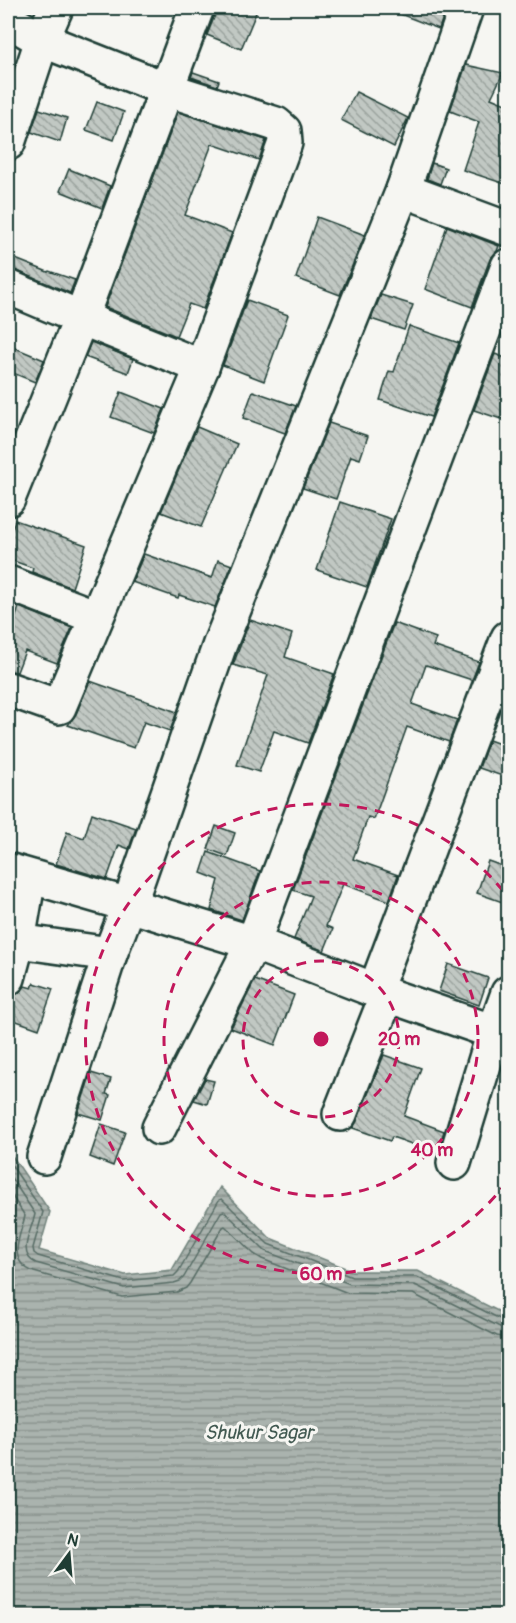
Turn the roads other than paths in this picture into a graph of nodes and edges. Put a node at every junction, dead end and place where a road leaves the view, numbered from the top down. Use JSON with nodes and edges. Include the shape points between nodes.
{"nodes":[{"id":1,"x":56,"y":8,"type":"edge"},
{"id":2,"x":197,"y":8,"type":"edge"},
{"id":3,"x":466,"y":8,"type":"edge"},
{"id":4,"x":8,"y":20,"type":"edge"},
{"id":5,"x":42,"y":40,"type":"junction"},
{"id":6,"x":166,"y":90,"type":"junction"},
{"id":7,"x":8,"y":143,"type":"edge"},
{"id":8,"x":403,"y":190,"type":"junction"},
{"id":9,"x":508,"y":229,"type":"edge"},
{"id":10,"x":508,"y":266,"type":"edge"},
{"id":11,"x":8,"y":287,"type":"edge"},
{"id":12,"x":81,"y":318,"type":"junction"},
{"id":13,"x":202,"y":367,"type":"junction"},
{"id":14,"x":8,"y":499,"type":"edge"},
{"id":15,"x":8,"y":583,"type":"edge"},
{"id":16,"x":96,"y":617,"type":"junction"},
{"id":17,"x":508,"y":638,"type":"edge"},
{"id":18,"x":8,"y":689,"type":"edge"},
{"id":19,"x":18,"y":874,"type":"edge"},
{"id":20,"x":129,"y":905,"type":"junction"},
{"id":21,"x":13,"y":940,"type":"edge"},
{"id":22,"x":253,"y":943,"type":"junction"},
{"id":23,"x":110,"y":954,"type":"junction"},
{"id":24,"x":8,"y":978,"type":"edge"},
{"id":25,"x":381,"y":993,"type":"junction"},
{"id":26,"x":508,"y":993,"type":"edge"},
{"id":27,"x":501,"y":1033,"type":"edge"},
{"id":28,"x":340,"y":1114,"type":"dead end"},
{"id":29,"x":159,"y":1128,"type":"dead end"},
{"id":30,"x":44,"y":1157,"type":"dead end"},
{"id":31,"x":454,"y":1163,"type":"dead end"}],
"edges":[{"from":1,"to":5,"type":"street"},
{"from":2,"to":6,"type":"street"},
{"from":3,"to":8,"type":"street"},
{"from":4,"to":5,"type":"street"},
{"from":5,"to":6,"type":"street"},
{"from":5,"to":7,"type":"street"},
{"from":6,"to":12,"type":"street"},
{"from":6,"to":13,"type":"street","via":[[276,124],[284,131],[285,142]]},
{"from":8,"to":9,"type":"street"},
{"from":8,"to":20,"type":"street","via":[[219,644]]},
{"from":10,"to":22,"type":"street"},
{"from":11,"to":12,"type":"street"},
{"from":12,"to":13,"type":"street"},
{"from":12,"to":14,"type":"street"},
{"from":13,"to":16,"type":"street"},
{"from":15,"to":16,"type":"street"},
{"from":16,"to":18,"type":"street","via":[[59,706]]},
{"from":17,"to":25,"type":"street"},
{"from":19,"to":20,"type":"street"},
{"from":19,"to":21,"type":"street"},
{"from":20,"to":22,"type":"street"},
{"from":20,"to":23,"type":"street"},
{"from":21,"to":23,"type":"street"},
{"from":21,"to":24,"type":"street"},
{"from":22,"to":25,"type":"street"},
{"from":22,"to":29,"type":"street"},
{"from":23,"to":30,"type":"street"},
{"from":25,"to":27,"type":"street"},
{"from":25,"to":28,"type":"street"},
{"from":26,"to":27,"type":"street"},
{"from":27,"to":31,"type":"street"}]}
